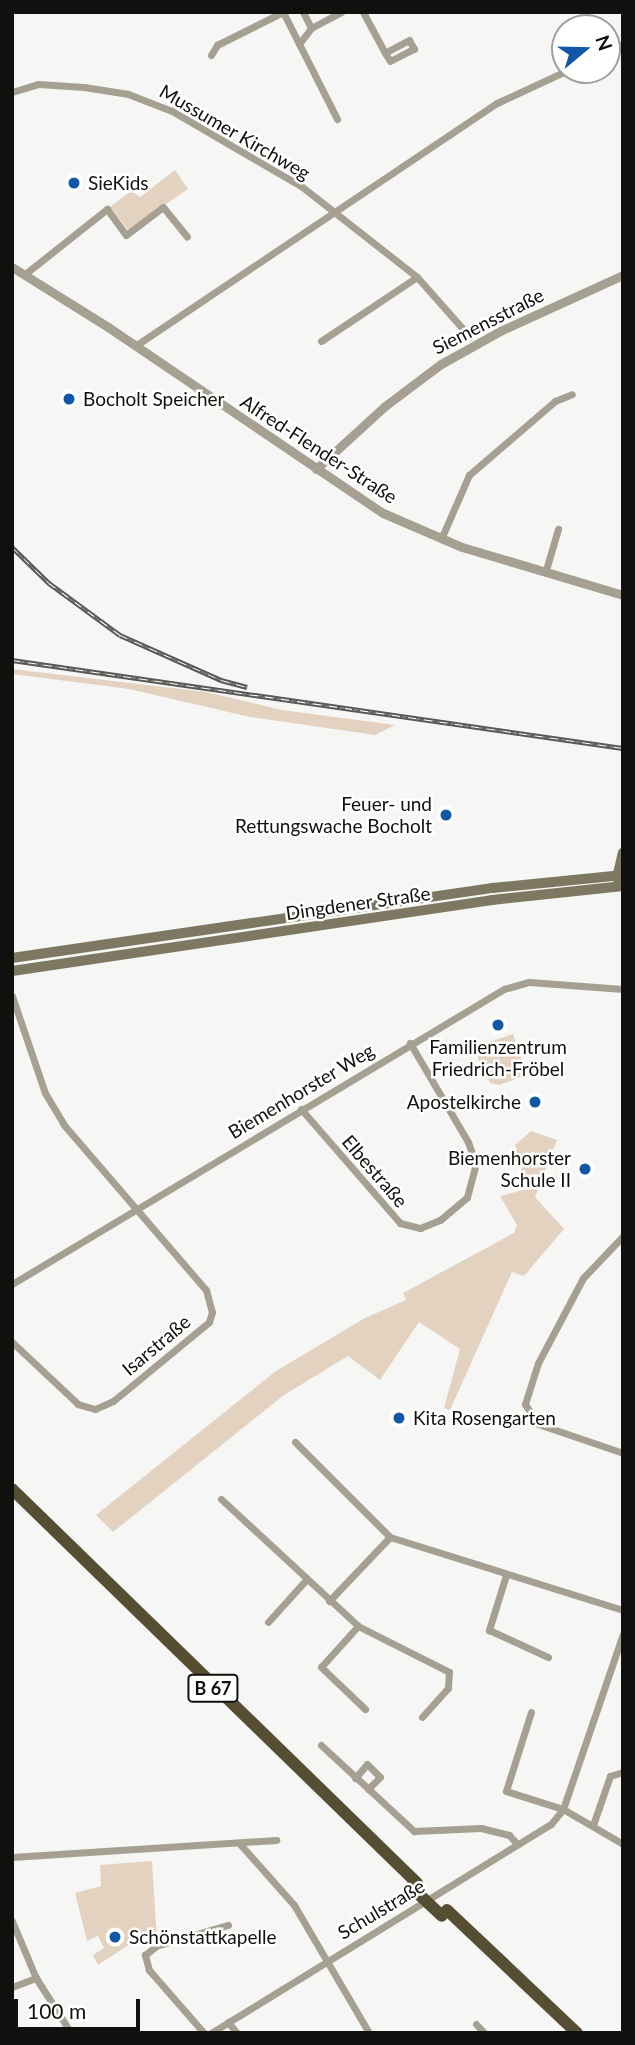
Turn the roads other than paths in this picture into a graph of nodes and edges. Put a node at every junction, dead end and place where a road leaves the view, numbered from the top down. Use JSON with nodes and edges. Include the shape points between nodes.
{"nodes":[{"id":1,"x":283,"y":12,"type":"edge"},
{"id":2,"x":303,"y":12,"type":"edge"},
{"id":3,"x":341,"y":12,"type":"edge"},
{"id":4,"x":363,"y":12,"type":"edge"},
{"id":5,"x":312,"y":28,"type":"junction"},
{"id":6,"x":299,"y":44,"type":"junction"},
{"id":7,"x":385,"y":53,"type":"dead end"},
{"id":8,"x":211,"y":55,"type":"dead end"},
{"id":9,"x":551,"y":78,"type":"edge"},
{"id":10,"x":12,"y":92,"type":"edge"},
{"id":11,"x":337,"y":120,"type":"dead end"},
{"id":12,"x":335,"y":213,"type":"junction"},
{"id":13,"x":187,"y":237,"type":"dead end"},
{"id":14,"x":12,"y":267,"type":"edge"},
{"id":15,"x":25,"y":274,"type":"junction"},
{"id":16,"x":623,"y":275,"type":"edge"},
{"id":17,"x":416,"y":277,"type":"junction"},
{"id":18,"x":470,"y":337,"type":"dead end"},
{"id":19,"x":321,"y":341,"type":"dead end"},
{"id":20,"x":135,"y":345,"type":"junction"},
{"id":21,"x":572,"y":394,"type":"dead end"},
{"id":22,"x":316,"y":469,"type":"junction"},
{"id":23,"x":558,"y":529,"type":"dead end"},
{"id":24,"x":441,"y":539,"type":"junction"},
{"id":25,"x":546,"y":570,"type":"junction"},
{"id":26,"x":623,"y":595,"type":"edge"},
{"id":27,"x":623,"y":853,"type":"edge"},
{"id":28,"x":620,"y":881,"type":"edge"},
{"id":29,"x":174,"y":934,"type":"junction"},
{"id":30,"x":105,"y":957,"type":"junction"},
{"id":31,"x":12,"y":958,"type":"edge"},
{"id":32,"x":12,"y":971,"type":"edge"},
{"id":33,"x":623,"y":989,"type":"edge"},
{"id":34,"x":12,"y":996,"type":"edge"},
{"id":35,"x":410,"y":1043,"type":"junction"},
{"id":36,"x":300,"y":1109,"type":"junction"},
{"id":37,"x":135,"y":1209,"type":"junction"},
{"id":38,"x":623,"y":1236,"type":"edge"},
{"id":39,"x":12,"y":1284,"type":"edge"},
{"id":40,"x":12,"y":1342,"type":"edge"},
{"id":41,"x":295,"y":1442,"type":"dead end"},
{"id":42,"x":623,"y":1453,"type":"edge"},
{"id":43,"x":12,"y":1489,"type":"edge"},
{"id":44,"x":221,"y":1499,"type":"dead end"},
{"id":45,"x":12,"y":1500,"type":"edge"},
{"id":46,"x":390,"y":1537,"type":"junction"},
{"id":47,"x":506,"y":1575,"type":"junction"},
{"id":48,"x":306,"y":1580,"type":"junction"},
{"id":49,"x":329,"y":1601,"type":"junction"},
{"id":50,"x":623,"y":1610,"type":"edge"},
{"id":51,"x":268,"y":1622,"type":"dead end"},
{"id":52,"x":358,"y":1626,"type":"junction"},
{"id":53,"x":623,"y":1634,"type":"edge"},
{"id":54,"x":548,"y":1657,"type":"dead end"},
{"id":55,"x":365,"y":1709,"type":"dead end"},
{"id":56,"x":531,"y":1712,"type":"dead end"},
{"id":57,"x":422,"y":1717,"type":"dead end"},
{"id":58,"x":321,"y":1745,"type":"dead end"},
{"id":59,"x":623,"y":1772,"type":"edge"},
{"id":60,"x":355,"y":1777,"type":"junction"},
{"id":61,"x":368,"y":1789,"type":"junction"},
{"id":62,"x":564,"y":1809,"type":"junction"},
{"id":63,"x":593,"y":1825,"type":"junction"},
{"id":64,"x":276,"y":1840,"type":"dead end"},
{"id":65,"x":239,"y":1843,"type":"junction"},
{"id":66,"x":623,"y":1844,"type":"edge"},
{"id":67,"x":518,"y":1845,"type":"junction"},
{"id":68,"x":12,"y":1857,"type":"edge"},
{"id":69,"x":414,"y":1885,"type":"junction"},
{"id":70,"x":444,"y":1913,"type":"junction"},
{"id":71,"x":12,"y":1921,"type":"edge"},
{"id":72,"x":228,"y":1925,"type":"dead end"},
{"id":73,"x":326,"y":1961,"type":"junction"},
{"id":74,"x":36,"y":1978,"type":"junction"},
{"id":75,"x":12,"y":1987,"type":"edge"},
{"id":76,"x":228,"y":2022,"type":"junction"},
{"id":77,"x":476,"y":2024,"type":"dead end"},
{"id":78,"x":71,"y":2033,"type":"edge"},
{"id":79,"x":204,"y":2033,"type":"edge"},
{"id":80,"x":211,"y":2033,"type":"edge"},
{"id":81,"x":237,"y":2033,"type":"edge"},
{"id":82,"x":369,"y":2033,"type":"edge"},
{"id":83,"x":484,"y":2033,"type":"edge"},
{"id":84,"x":565,"y":2033,"type":"edge"},
{"id":85,"x":577,"y":2033,"type":"edge"}],
"edges":[{"from":1,"to":6,"type":"street"},
{"from":1,"to":8,"type":"street","via":[[217,45]]},
{"from":2,"to":5,"type":"street"},
{"from":3,"to":5,"type":"street"},
{"from":4,"to":7,"type":"street"},
{"from":5,"to":6,"type":"street"},
{"from":6,"to":11,"type":"street"},
{"from":9,"to":12,"type":"street","via":[[497,103]]},
{"from":10,"to":12,"type":"street","name":"Mussumer Kirchweg","via":[[57,83],[145,98],[257,159]]},
{"from":12,"to":17,"type":"street","name":"Mussumer Kirchweg"},
{"from":12,"to":20,"type":"street"},
{"from":13,"to":15,"type":"street","via":[[163,207],[127,235],[107,209]]},
{"from":14,"to":15,"type":"street","name":"Alfred-Flender-Straße"},
{"from":15,"to":20,"type":"street","name":"Alfred-Flender-Straße"},
{"from":16,"to":22,"type":"street","name":"Siemensstraße","via":[[441,363]]},
{"from":17,"to":18,"type":"street","name":"Mussumer Kirchweg"},
{"from":17,"to":19,"type":"street"},
{"from":20,"to":22,"type":"street","name":"Alfred-Flender-Straße"},
{"from":21,"to":24,"type":"street","via":[[555,401],[469,475]]},
{"from":22,"to":24,"type":"street","name":"Alfred-Flender-Straße","via":[[383,513]]},
{"from":23,"to":25,"type":"street"},
{"from":24,"to":25,"type":"street","name":"Alfred-Flender-Straße"},
{"from":25,"to":26,"type":"street","name":"Alfred-Flender-Straße"},
{"from":27,"to":28,"type":"main road"},
{"from":28,"to":29,"type":"main road","name":"Dingdener Straße","via":[[493,888]]},
{"from":28,"to":30,"type":"main road","name":"Dingdener Straße"},
{"from":29,"to":30,"type":"main road","name":"Dingdener Straße","via":[[167,945]]},
{"from":29,"to":31,"type":"main road","name":"Dingdener Straße"},
{"from":30,"to":32,"type":"main road","name":"Dingdener Straße"},
{"from":33,"to":35,"type":"street","name":"Biemenhorster Weg","via":[[558,983],[514,985]]},
{"from":34,"to":37,"type":"street","via":[[45,1093],[64,1125]]},
{"from":35,"to":36,"type":"street","name":"Biemenhorster Weg"},
{"from":35,"to":36,"type":"street","name":"Elbestraße","via":[[468,1142],[475,1164],[467,1197],[440,1220],[420,1228],[400,1223]]},
{"from":36,"to":37,"type":"street","name":"Biemenhorster Weg"},
{"from":37,"to":39,"type":"street","name":"Biemenhorster Weg"},
{"from":37,"to":40,"type":"street","name":"Isarstraße","via":[[206,1290],[212,1300],[209,1322],[113,1401],[95,1409],[78,1404]]},
{"from":38,"to":42,"type":"street","via":[[583,1278],[538,1363],[525,1404],[538,1424]]},
{"from":41,"to":46,"type":"street"},
{"from":43,"to":69,"type":"highway","number":"B 67"},
{"from":44,"to":48,"type":"street"},
{"from":45,"to":69,"type":"highway","number":"B 67"},
{"from":46,"to":47,"type":"street"},
{"from":46,"to":49,"type":"street"},
{"from":47,"to":50,"type":"street"},
{"from":47,"to":54,"type":"street","via":[[489,1630]]},
{"from":48,"to":49,"type":"street"},
{"from":48,"to":51,"type":"street"},
{"from":49,"to":52,"type":"street"},
{"from":52,"to":55,"type":"street","via":[[321,1667]]},
{"from":52,"to":57,"type":"street","via":[[449,1672],[448,1688]]},
{"from":53,"to":62,"type":"street"},
{"from":56,"to":62,"type":"street","via":[[506,1791]]},
{"from":58,"to":60,"type":"street"},
{"from":59,"to":63,"type":"street","via":[[610,1776]]},
{"from":60,"to":61,"type":"street"},
{"from":60,"to":61,"type":"street","via":[[367,1764],[380,1776]]},
{"from":61,"to":67,"type":"street","via":[[414,1831],[481,1828],[509,1835]]},
{"from":62,"to":63,"type":"street"},
{"from":62,"to":67,"type":"street","name":"Schulstraße","via":[[551,1824]]},
{"from":63,"to":66,"type":"street"},
{"from":64,"to":65,"type":"street"},
{"from":65,"to":68,"type":"street"},
{"from":65,"to":73,"type":"street","via":[[280,1886]]},
{"from":67,"to":73,"type":"street","name":"Schulstraße"},
{"from":69,"to":70,"type":"highway","number":"B 67"},
{"from":70,"to":84,"type":"highway","number":"B 67"},
{"from":70,"to":85,"type":"highway","number":"B 67"},
{"from":71,"to":74,"type":"street"},
{"from":72,"to":79,"type":"street","via":[[156,1946],[145,1955],[149,1970]]},
{"from":73,"to":76,"type":"street","name":"Schulstraße"},
{"from":73,"to":82,"type":"street"},
{"from":74,"to":75,"type":"street"},
{"from":74,"to":78,"type":"street"},
{"from":76,"to":80,"type":"street","name":"Schulstraße"},
{"from":76,"to":81,"type":"street"},
{"from":77,"to":83,"type":"street"}]}
